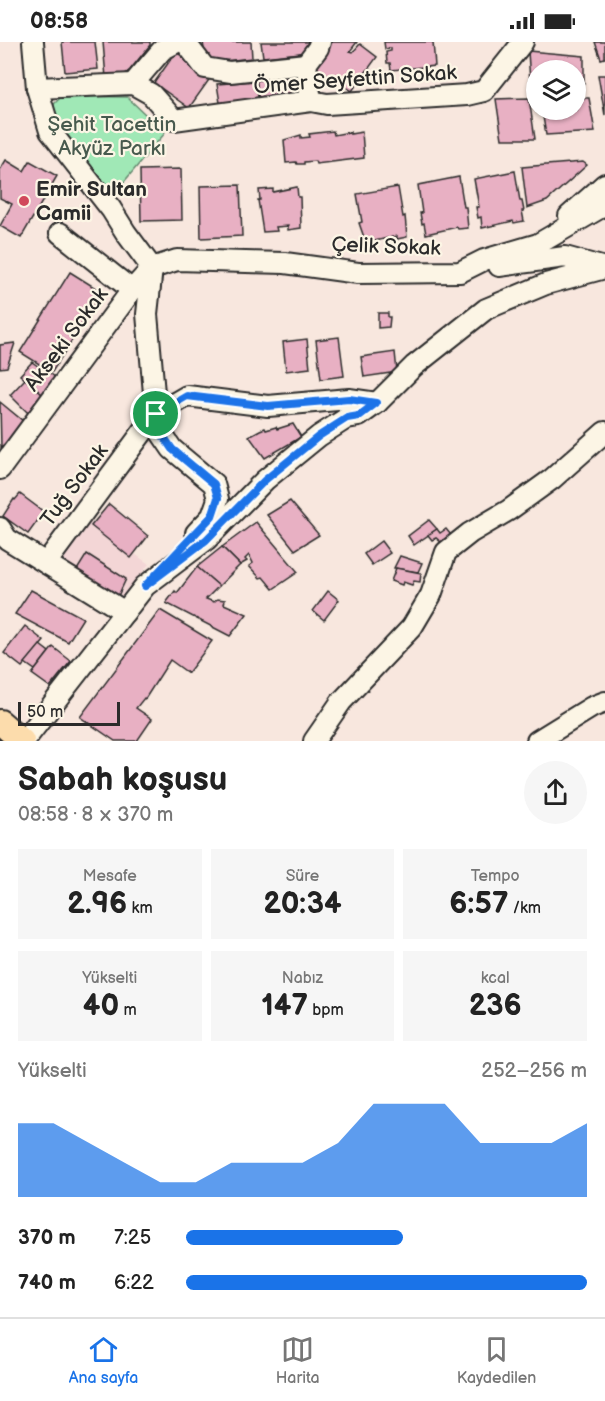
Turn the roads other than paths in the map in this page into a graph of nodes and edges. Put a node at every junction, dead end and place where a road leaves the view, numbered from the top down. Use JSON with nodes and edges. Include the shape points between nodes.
{"nodes":[{"id":1,"x":33,"y":42,"type":"edge"},
{"id":2,"x":177,"y":42,"type":"edge"},
{"id":3,"x":185,"y":42,"type":"edge"},
{"id":4,"x":320,"y":42,"type":"edge"},
{"id":5,"x":523,"y":42,"type":"edge"},
{"id":6,"x":306,"y":64,"type":"junction"},
{"id":7,"x":133,"y":84,"type":"junction"},
{"id":8,"x":37,"y":88,"type":"junction"},
{"id":9,"x":311,"y":102,"type":"junction"},
{"id":10,"x":605,"y":184,"type":"edge"},
{"id":11,"x":605,"y":205,"type":"edge"},
{"id":12,"x":60,"y":233,"type":"dead end"},
{"id":13,"x":538,"y":244,"type":"junction"},
{"id":14,"x":152,"y":268,"type":"junction"},
{"id":15,"x":605,"y":268,"type":"edge"},
{"id":16,"x":460,"y":272,"type":"junction"},
{"id":17,"x":132,"y":290,"type":"junction"},
{"id":18,"x":376,"y":403,"type":"junction"},
{"id":19,"x":156,"y":414,"type":"junction"},
{"id":20,"x":605,"y":432,"type":"edge"},
{"id":21,"x":0,"y":469,"type":"edge"},
{"id":22,"x":0,"y":528,"type":"edge"},
{"id":23,"x":46,"y":563,"type":"junction"},
{"id":24,"x":145,"y":586,"type":"junction"},
{"id":25,"x":125,"y":612,"type":"junction"},
{"id":26,"x":605,"y":702,"type":"edge"},
{"id":27,"x":0,"y":722,"type":"edge"},
{"id":28,"x":20,"y":741,"type":"edge"},
{"id":29,"x":314,"y":741,"type":"edge"},
{"id":30,"x":538,"y":741,"type":"edge"}],
"edges":[{"from":1,"to":8,"type":"street"},
{"from":2,"to":7,"type":"street","via":[[162,50]]},
{"from":3,"to":6,"type":"street","via":[[205,68],[230,72]]},
{"from":4,"to":6,"type":"street"},
{"from":5,"to":9,"type":"street","name":"Ömer Seyfettin Sokak","via":[[484,91],[327,104]]},
{"from":6,"to":9,"type":"street"},
{"from":7,"to":8,"type":"street"},
{"from":7,"to":9,"type":"street","name":"Ömer Seyfettin Sokak","via":[[151,94],[174,120]]},
{"from":8,"to":14,"type":"street","via":[[50,131]]},
{"from":10,"to":13,"type":"street"},
{"from":11,"to":13,"type":"street","name":"Çelik Sokak"},
{"from":12,"to":17,"type":"street"},
{"from":13,"to":16,"type":"street","name":"Çelik Sokak","via":[[484,260]]},
{"from":14,"to":16,"type":"street","name":"Çelik Sokak","via":[[177,260],[285,263],[358,273]]},
{"from":14,"to":17,"type":"street","name":"Akseki Sokak"},
{"from":14,"to":19,"type":"street","via":[[147,314]]},
{"from":15,"to":16,"type":"street","via":[[565,257]]},
{"from":15,"to":18,"type":"street","via":[[546,284],[486,309],[414,366]]},
{"from":17,"to":21,"type":"street","name":"Akseki Sokak"},
{"from":18,"to":19,"type":"street","name":"Tuğ Sokak","via":[[349,399],[268,406],[187,396]]},
{"from":18,"to":24,"type":"street","via":[[319,436],[265,480],[206,540]]},
{"from":19,"to":23,"type":"street","name":"Tuğ Sokak"},
{"from":19,"to":24,"type":"street","via":[[157,427],[172,449],[214,484],[218,498],[212,516]]},
{"from":20,"to":29,"type":"street","via":[[552,479],[446,552],[431,595],[412,627],[341,702]]},
{"from":22,"to":23,"type":"street","via":[[7,539]]},
{"from":23,"to":25,"type":"street"},
{"from":24,"to":25,"type":"street"},
{"from":25,"to":28,"type":"street"},
{"from":26,"to":30,"type":"street"},
{"from":27,"to":28,"type":"main road"}]}
